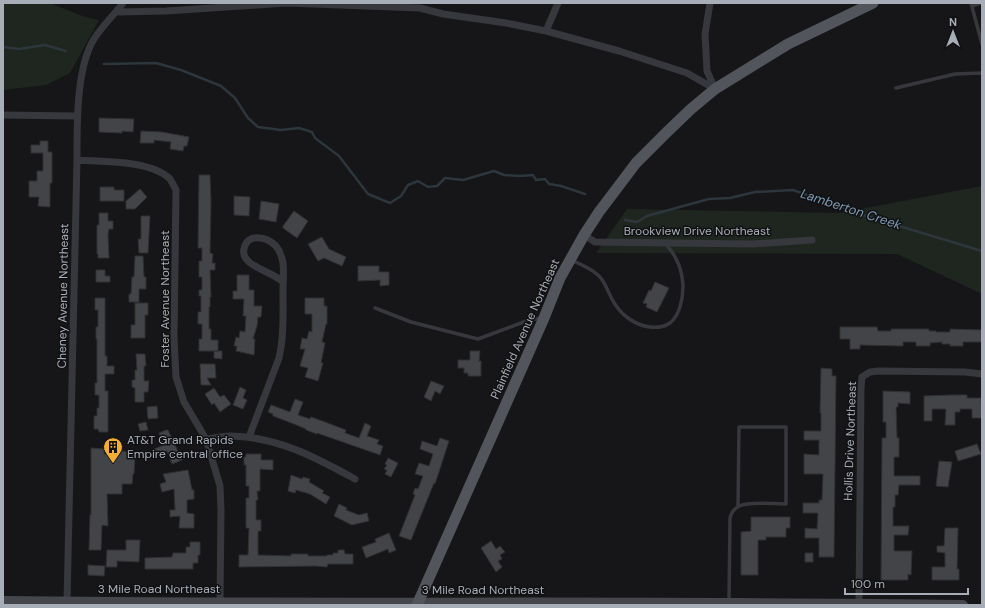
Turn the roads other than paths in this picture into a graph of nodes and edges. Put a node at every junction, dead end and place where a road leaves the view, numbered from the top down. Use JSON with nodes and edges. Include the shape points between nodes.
{"nodes":[{"id":1,"x":123,"y":3,"type":"edge"},
{"id":2,"x":286,"y":3,"type":"edge"},
{"id":3,"x":558,"y":3,"type":"edge"},
{"id":4,"x":710,"y":3,"type":"edge"},
{"id":5,"x":873,"y":3,"type":"edge"},
{"id":6,"x":981,"y":3,"type":"edge"},
{"id":7,"x":971,"y":5,"type":"edge"},
{"id":8,"x":421,"y":6,"type":"edge"},
{"id":9,"x":982,"y":7,"type":"edge"},
{"id":10,"x":116,"y":12,"type":"junction"},
{"id":11,"x":546,"y":31,"type":"junction"},
{"id":12,"x":982,"y":44,"type":"edge"},
{"id":13,"x":982,"y":73,"type":"edge"},
{"id":14,"x":896,"y":88,"type":"dead end"},
{"id":15,"x":715,"y":89,"type":"junction"},
{"id":16,"x":3,"y":115,"type":"edge"},
{"id":17,"x":76,"y":116,"type":"junction"},
{"id":18,"x":77,"y":160,"type":"junction"},
{"id":19,"x":584,"y":235,"type":"junction"},
{"id":20,"x":812,"y":240,"type":"dead end"},
{"id":21,"x":666,"y":243,"type":"junction"},
{"id":22,"x":570,"y":259,"type":"junction"},
{"id":23,"x":283,"y":282,"type":"junction"},
{"id":24,"x":375,"y":308,"type":"dead end"},
{"id":25,"x":544,"y":318,"type":"junction"},
{"id":26,"x":982,"y":374,"type":"edge"},
{"id":27,"x":249,"y":437,"type":"junction"},
{"id":28,"x":206,"y":439,"type":"junction"},
{"id":29,"x":355,"y":480,"type":"dead end"},
{"id":30,"x":738,"y":506,"type":"junction"},
{"id":31,"x":3,"y":601,"type":"edge"},
{"id":32,"x":67,"y":602,"type":"junction"},
{"id":33,"x":220,"y":603,"type":"junction"},
{"id":34,"x":729,"y":603,"type":"junction"},
{"id":35,"x":859,"y":603,"type":"junction"},
{"id":36,"x":111,"y":604,"type":"edge"},
{"id":37,"x":417,"y":604,"type":"edge"},
{"id":38,"x":690,"y":604,"type":"edge"},
{"id":39,"x":963,"y":605,"type":"edge"}],
"edges":[{"from":1,"to":10,"type":"street","name":"Cheney Avenue Northeast"},
{"from":2,"to":8,"type":"street"},
{"from":2,"to":10,"type":"street"},
{"from":3,"to":11,"type":"street"},
{"from":4,"to":15,"type":"street","via":[[705,34],[707,71]]},
{"from":5,"to":15,"type":"main road","name":"Plainfield Avenue Northeast","via":[[788,44]]},
{"from":6,"to":7,"type":"lane"},
{"from":6,"to":9,"type":"lane"},
{"from":7,"to":12,"type":"lane"},
{"from":8,"to":11,"type":"street","via":[[443,14]]},
{"from":10,"to":17,"type":"street","name":"Cheney Avenue Northeast","via":[[93,40],[85,60]]},
{"from":11,"to":15,"type":"street","via":[[687,73]]},
{"from":13,"to":14,"type":"lane","via":[[947,75]]},
{"from":15,"to":19,"type":"main road","name":"Plainfield Avenue Northeast","via":[[636,163]]},
{"from":16,"to":17,"type":"street"},
{"from":17,"to":18,"type":"street","name":"Cheney Avenue Northeast"},
{"from":18,"to":28,"type":"street","name":"Foster Avenue Northeast","via":[[135,164],[161,172],[171,180],[176,190],[176,377],[184,402]]},
{"from":18,"to":32,"type":"street","name":"Cheney Avenue Northeast"},
{"from":19,"to":21,"type":"street","name":"Brookview Drive Northeast","via":[[595,242]]},
{"from":19,"to":22,"type":"main road","name":"Plainfield Avenue Northeast"},
{"from":20,"to":21,"type":"street","name":"Brookview Drive Northeast","via":[[753,244]]},
{"from":21,"to":22,"type":"lane","via":[[681,268],[683,289],[682,301],[676,316],[668,324],[660,327],[644,326],[628,318],[616,307],[604,282],[597,274]]},
{"from":22,"to":25,"type":"main road","name":"Plainfield Avenue Northeast"},
{"from":23,"to":23,"type":"street","via":[[283,265],[276,246],[263,238],[251,239],[244,248],[248,262]]},
{"from":23,"to":27,"type":"street","via":[[282,346]]},
{"from":24,"to":25,"type":"lane","via":[[411,322],[478,339],[529,320]]},
{"from":25,"to":37,"type":"main road","name":"Plainfield Avenue Northeast"},
{"from":26,"to":35,"type":"street","name":"Hollis Drive Northeast","via":[[878,371],[862,376]]},
{"from":27,"to":28,"type":"street"},
{"from":27,"to":29,"type":"street","via":[[276,442],[314,458]]},
{"from":28,"to":33,"type":"street","name":"Foster Avenue Northeast","via":[[220,486]]},
{"from":30,"to":30,"type":"lane","via":[[739,427],[786,427],[786,504]]},
{"from":30,"to":34,"type":"lane","via":[[730,518]]},
{"from":31,"to":32,"type":"main road","name":"3 Mile Road Northeast"},
{"from":32,"to":36,"type":"main road","name":"3 Mile Road Northeast"},
{"from":33,"to":36,"type":"main road","name":"3 Mile Road Northeast"},
{"from":33,"to":37,"type":"main road","name":"3 Mile Road Northeast"},
{"from":34,"to":35,"type":"main road","name":"3 Mile Road Northeast"},
{"from":34,"to":38,"type":"main road","name":"3 Mile Road Northeast"},
{"from":35,"to":39,"type":"main road","name":"3 Mile Road Northeast"},
{"from":37,"to":38,"type":"main road","name":"3 Mile Road Northeast"}]}
